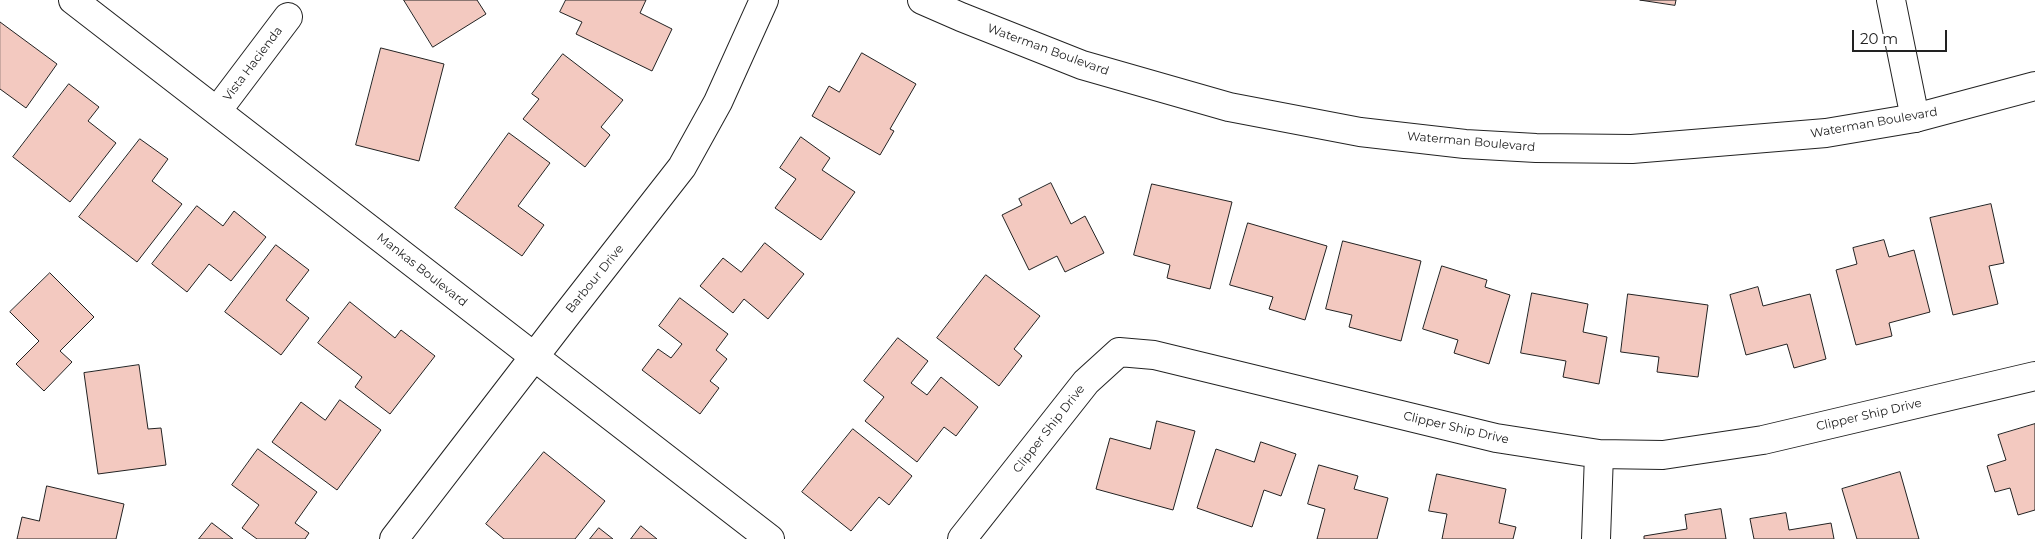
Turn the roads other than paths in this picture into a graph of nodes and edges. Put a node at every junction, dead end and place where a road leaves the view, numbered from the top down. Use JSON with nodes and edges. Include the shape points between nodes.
{"nodes":[{"id":1,"x":73,"y":0,"type":"edge"},
{"id":2,"x":764,"y":0,"type":"edge"},
{"id":3,"x":922,"y":0,"type":"edge"},
{"id":4,"x":1891,"y":0,"type":"edge"},
{"id":5,"x":288,"y":17,"type":"dead end"},
{"id":6,"x":2035,"y":86,"type":"edge"},
{"id":7,"x":217,"y":111,"type":"junction"},
{"id":8,"x":1915,"y":118,"type":"junction"},
{"id":9,"x":534,"y":357,"type":"junction"},
{"id":10,"x":2035,"y":376,"type":"edge"},
{"id":11,"x":1599,"y":454,"type":"junction"},
{"id":12,"x":394,"y":539,"type":"edge"},
{"id":13,"x":770,"y":539,"type":"edge"},
{"id":14,"x":962,"y":539,"type":"edge"},
{"id":15,"x":1596,"y":539,"type":"edge"}],
"edges":[{"from":1,"to":7,"type":"street","name":"Mankas Boulevard"},
{"from":2,"to":9,"type":"street","name":"Barbour Drive","via":[[718,102],[682,167]]},
{"from":3,"to":8,"type":"street","name":"Waterman Boulevard","via":[[1091,68],[1229,107],[1360,132],[1465,144],[1632,149],[1826,133]]},
{"from":4,"to":8,"type":"street"},
{"from":5,"to":7,"type":"street","name":"Vista Hacienda"},
{"from":6,"to":8,"type":"street","name":"Waterman Boulevard"},
{"from":7,"to":9,"type":"street","name":"Mankas Boulevard"},
{"from":9,"to":12,"type":"street","name":"Barbour Drive"},
{"from":9,"to":13,"type":"street","name":"Mankas Boulevard"},
{"from":10,"to":11,"type":"street","name":"Clipper Ship Drive","via":[[1762,440],[1663,455]]},
{"from":11,"to":14,"type":"street","name":"Clipper Ship Drive","via":[[1496,438],[1154,355],[1118,352],[1086,382]]},
{"from":11,"to":15,"type":"street"}]}
